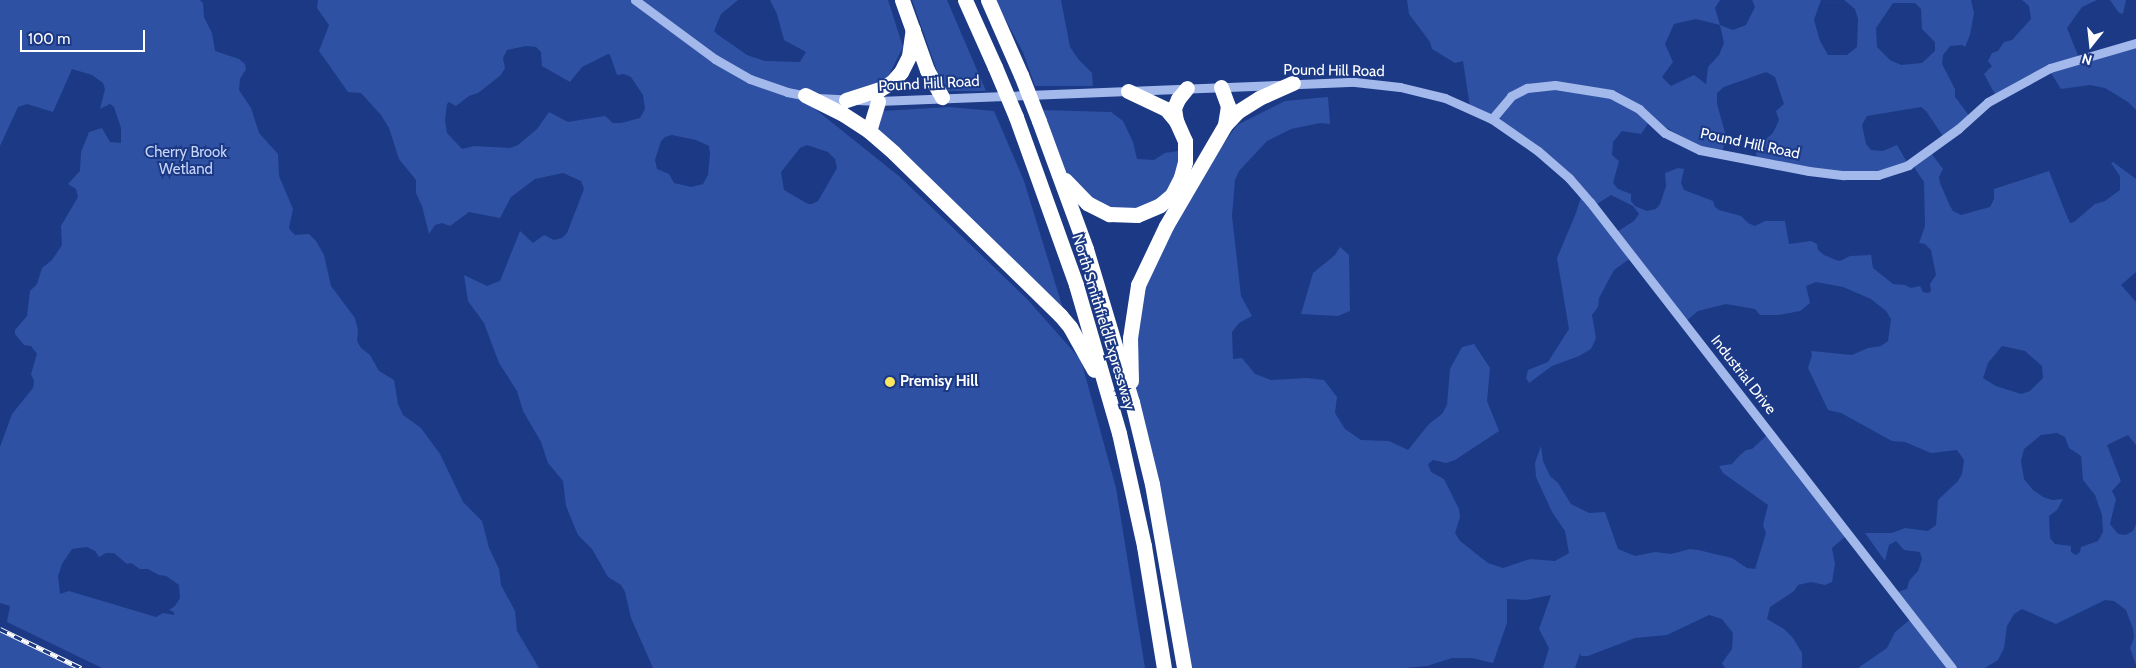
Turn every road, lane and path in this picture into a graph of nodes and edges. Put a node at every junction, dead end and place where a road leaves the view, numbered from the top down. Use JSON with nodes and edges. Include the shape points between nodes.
{"nodes":[{"id":1,"x":635,"y":0,"type":"edge"},
{"id":2,"x":902,"y":0,"type":"edge"},
{"id":3,"x":965,"y":0,"type":"edge"},
{"id":4,"x":988,"y":0,"type":"edge"},
{"id":5,"x":913,"y":29,"type":"junction"},
{"id":6,"x":2136,"y":43,"type":"edge"},
{"id":7,"x":1293,"y":83,"type":"junction"},
{"id":8,"x":1221,"y":87,"type":"junction"},
{"id":9,"x":1186,"y":88,"type":"junction"},
{"id":10,"x":1128,"y":90,"type":"junction"},
{"id":11,"x":805,"y":96,"type":"junction"},
{"id":12,"x":942,"y":97,"type":"junction"},
{"id":13,"x":846,"y":100,"type":"junction"},
{"id":14,"x":878,"y":101,"type":"junction"},
{"id":15,"x":1492,"y":119,"type":"junction"},
{"id":16,"x":1176,"y":121,"type":"junction"},
{"id":17,"x":1225,"y":125,"type":"junction"},
{"id":18,"x":869,"y":131,"type":"junction"},
{"id":19,"x":1059,"y":173,"type":"junction"},
{"id":20,"x":1132,"y":402,"type":"junction"},
{"id":21,"x":1111,"y":406,"type":"junction"},
{"id":22,"x":1164,"y":668,"type":"edge"},
{"id":23,"x":1184,"y":668,"type":"edge"},
{"id":24,"x":1952,"y":668,"type":"edge"}],
"edges":[{"from":1,"to":11,"type":"street","name":"Pound Hill Road","via":[[715,59],[750,79]]},
{"from":2,"to":5,"type":"highway"},
{"from":3,"to":21,"type":"highway","name":"North Smithfield Expressway","bridge":true,"via":[[1016,117],[1076,285]]},
{"from":4,"to":19,"type":"highway","name":"North Smithfield Expressway","bridge":true},
{"from":5,"to":12,"type":"highway","via":[[932,84]]},
{"from":5,"to":13,"type":"highway","via":[[908,56],[892,82]]},
{"from":6,"to":15,"type":"street","name":"Pound Hill Road","via":[[2050,68],[1988,102],[1958,129],[1908,165],[1878,175],[1844,175],[1799,169],[1700,150],[1665,133],[1639,109],[1611,94],[1555,85],[1527,88],[1511,96]]},
{"from":7,"to":8,"type":"street","name":"Pound Hill Road"},
{"from":7,"to":15,"type":"street","name":"Pound Hill Road","via":[[1355,82],[1400,86],[1445,98]]},
{"from":7,"to":17,"type":"highway","via":[[1245,107]]},
{"from":8,"to":9,"type":"street","name":"Pound Hill Road"},
{"from":8,"to":17,"type":"highway","via":[[1228,106]]},
{"from":9,"to":10,"type":"street","name":"Pound Hill Road"},
{"from":9,"to":16,"type":"highway","via":[[1176,102]]},
{"from":10,"to":12,"type":"street","name":"Pound Hill Road"},
{"from":10,"to":16,"type":"highway","via":[[1166,109]]},
{"from":11,"to":13,"type":"street","name":"Pound Hill Road"},
{"from":11,"to":18,"type":"highway"},
{"from":12,"to":14,"type":"street","name":"Pound Hill Road"},
{"from":13,"to":14,"type":"street","name":"Pound Hill Road"},
{"from":14,"to":18,"type":"highway"},
{"from":15,"to":24,"type":"street","name":"Industrial Drive","via":[[1538,151],[1590,202]]},
{"from":16,"to":19,"type":"highway","via":[[1185,148],[1181,177],[1172,194],[1146,212],[1128,216],[1100,211],[1081,198]]},
{"from":17,"to":20,"type":"highway","via":[[1166,226],[1138,285],[1130,338]]},
{"from":18,"to":21,"type":"highway","via":[[1060,315],[1084,350]]},
{"from":19,"to":20,"type":"highway","name":"North Smithfield Expressway","via":[[1086,249]]},
{"from":20,"to":23,"type":"highway","name":"North Smithfield Expressway","via":[[1152,484]]},
{"from":21,"to":22,"type":"highway","name":"North Smithfield Expressway","via":[[1144,546]]}]}
